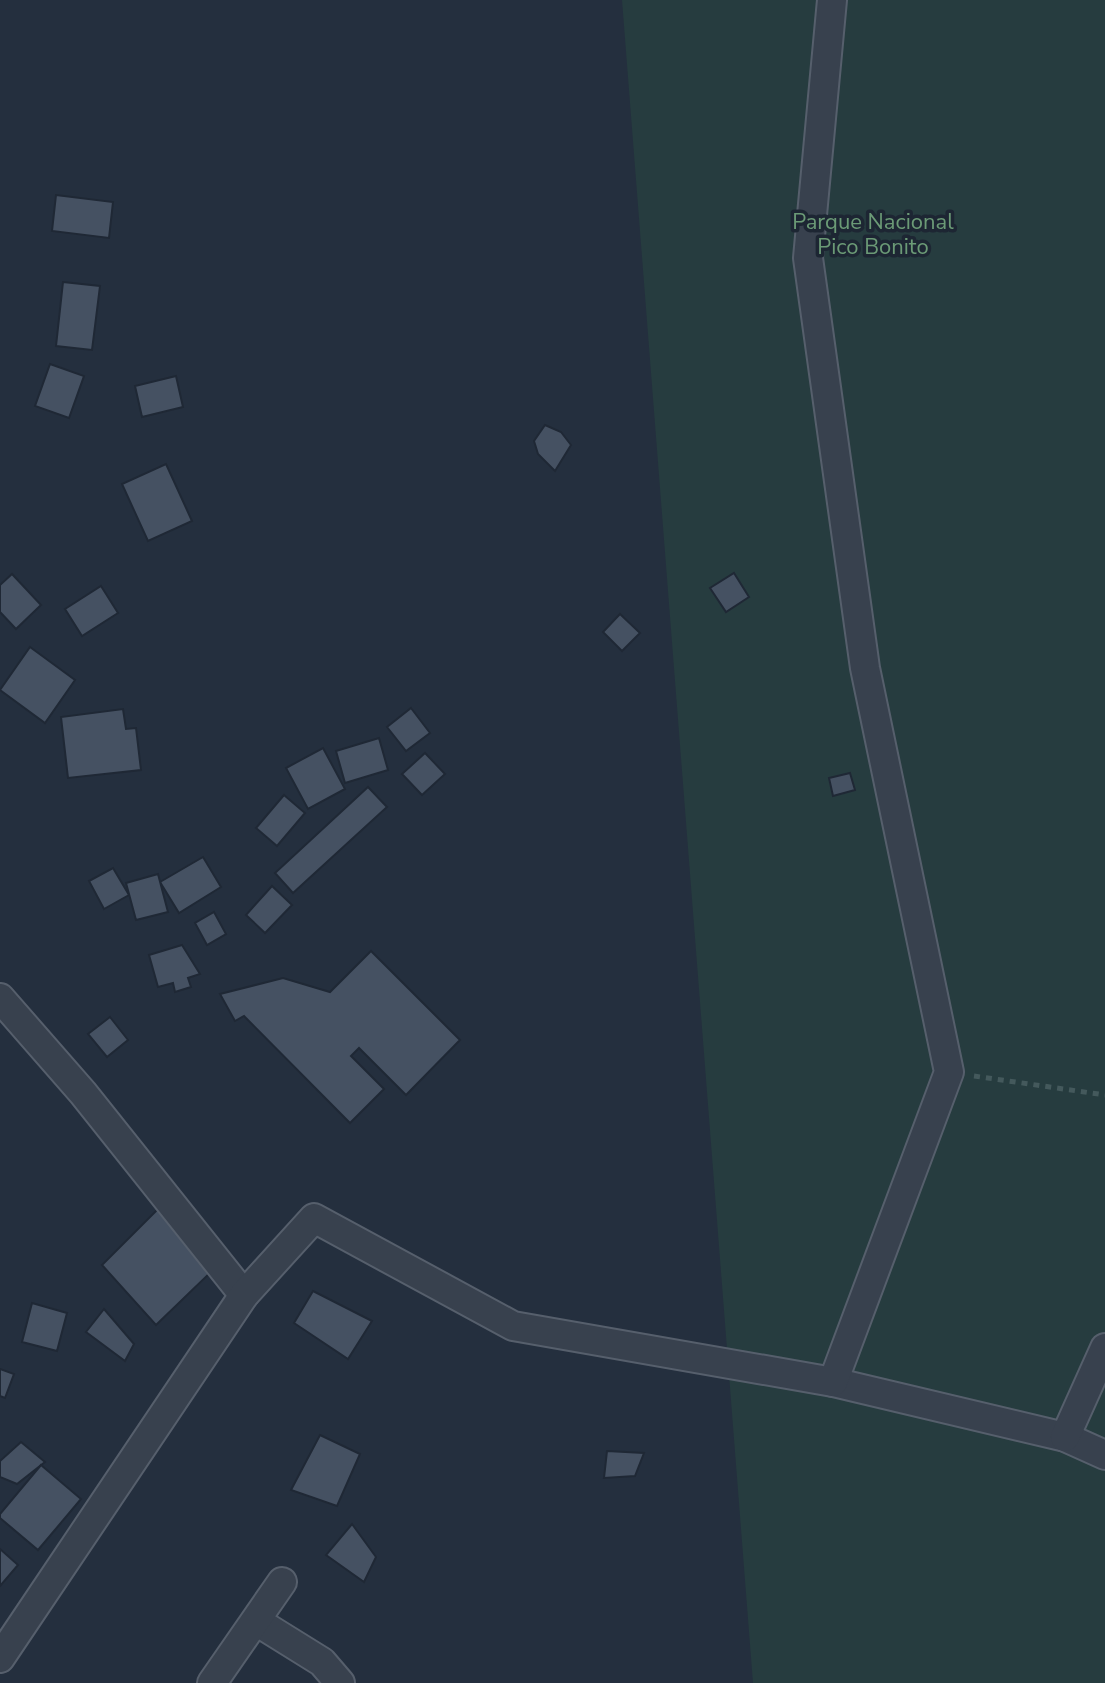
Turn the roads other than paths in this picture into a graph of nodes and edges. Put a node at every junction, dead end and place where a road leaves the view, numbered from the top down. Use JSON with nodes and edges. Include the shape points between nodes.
{"nodes":[{"id":1,"x":832,"y":0,"type":"edge"},
{"id":2,"x":0,"y":998,"type":"edge"},
{"id":3,"x":244,"y":1295,"type":"junction"},
{"id":4,"x":1105,"y":1348,"type":"edge"},
{"id":5,"x":833,"y":1382,"type":"junction"},
{"id":6,"x":1065,"y":1437,"type":"junction"},
{"id":7,"x":1105,"y":1455,"type":"edge"},
{"id":8,"x":282,"y":1582,"type":"dead end"},
{"id":9,"x":256,"y":1621,"type":"junction"},
{"id":10,"x":0,"y":1658,"type":"edge"},
{"id":11,"x":212,"y":1683,"type":"edge"},
{"id":12,"x":340,"y":1683,"type":"edge"}],
"edges":[{"from":1,"to":5,"type":"street","via":[[808,258],[865,668],[949,1072]]},
{"from":2,"to":3,"type":"street"},
{"from":3,"to":5,"type":"street","via":[[314,1218],[513,1326]]},
{"from":3,"to":10,"type":"street"},
{"from":4,"to":6,"type":"street"},
{"from":5,"to":6,"type":"street"},
{"from":6,"to":7,"type":"street"},
{"from":8,"to":9,"type":"street"},
{"from":9,"to":11,"type":"street"},
{"from":9,"to":12,"type":"street","via":[[322,1662]]}]}
